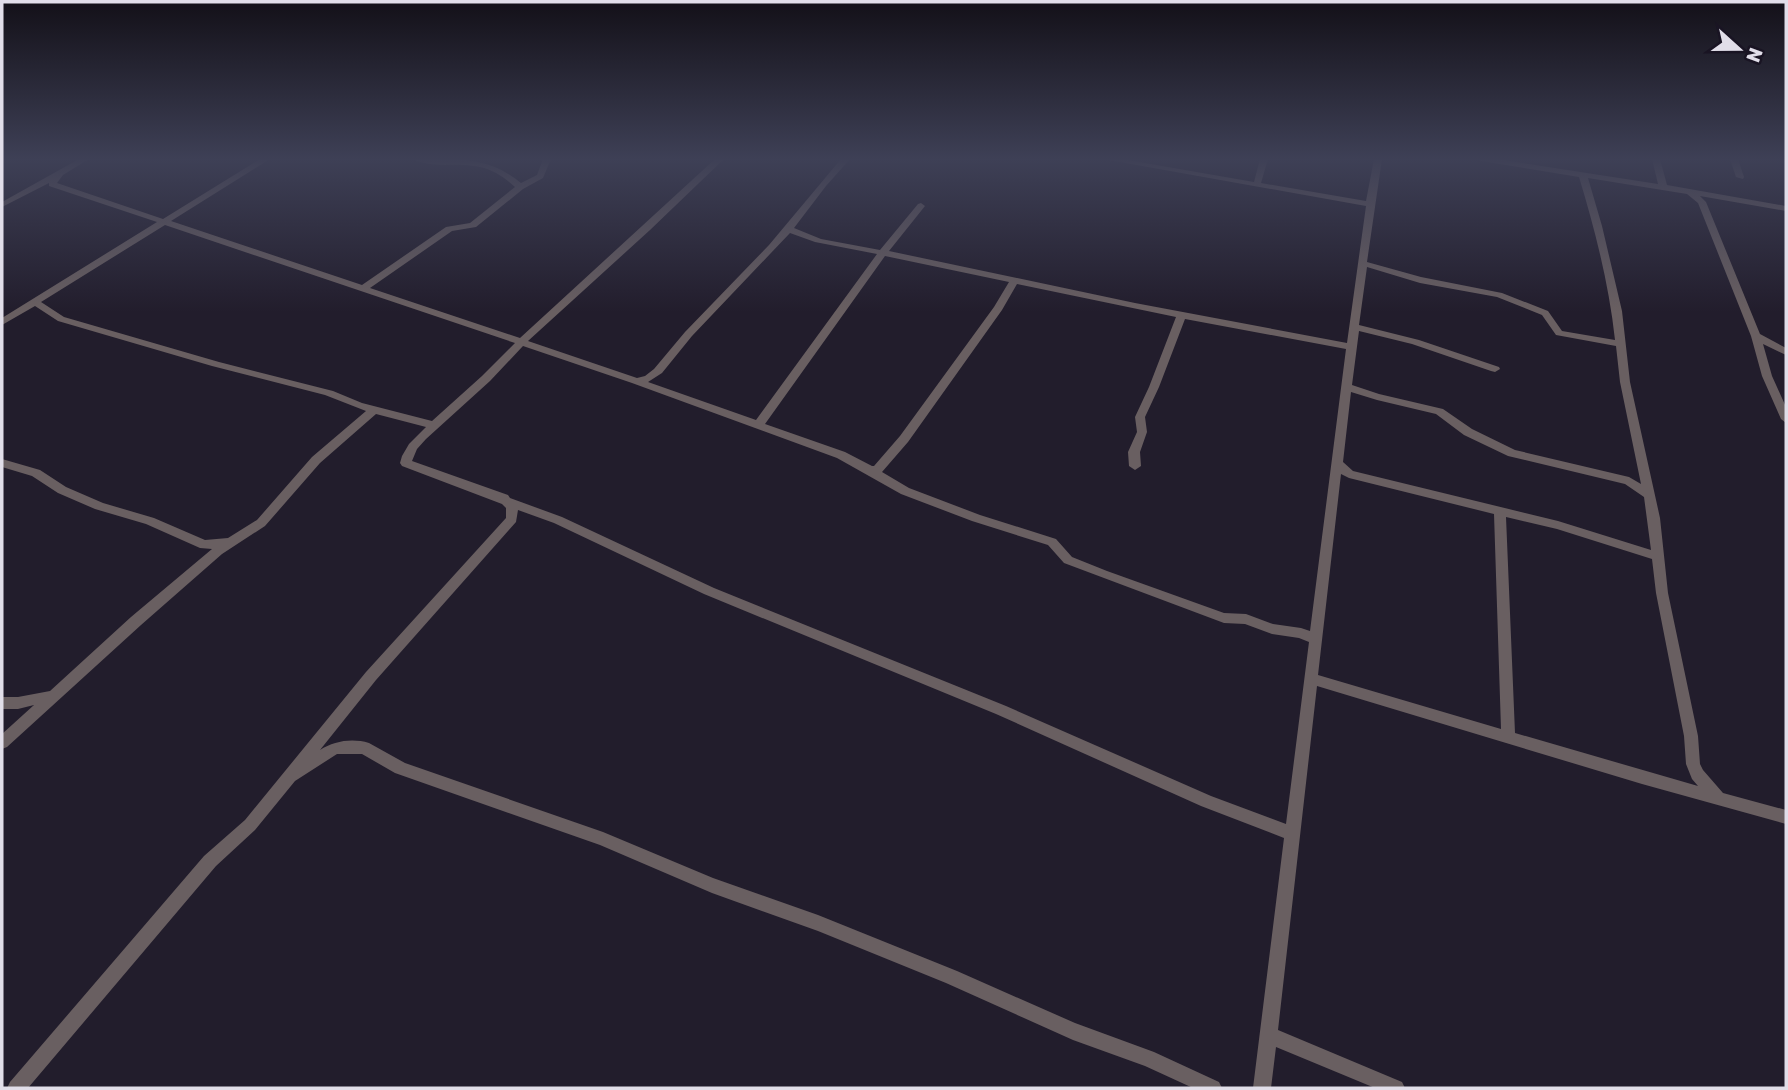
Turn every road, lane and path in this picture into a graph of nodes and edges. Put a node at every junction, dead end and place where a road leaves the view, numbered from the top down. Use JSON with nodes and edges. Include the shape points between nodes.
{"nodes":[{"id":1,"x":125,"y":210,"type":"edge"},
{"id":2,"x":182,"y":210,"type":"edge"},
{"id":3,"x":491,"y":210,"type":"edge"},
{"id":4,"x":668,"y":210,"type":"edge"},
{"id":5,"x":803,"y":210,"type":"edge"},
{"id":6,"x":918,"y":210,"type":"edge"},
{"id":7,"x":1369,"y":210,"type":"edge"},
{"id":8,"x":1593,"y":210,"type":"edge"},
{"id":9,"x":1705,"y":210,"type":"edge"},
{"id":10,"x":162,"y":222,"type":"junction"},
{"id":11,"x":789,"y":229,"type":"junction"},
{"id":12,"x":884,"y":251,"type":"junction"},
{"id":13,"x":1362,"y":263,"type":"junction"},
{"id":14,"x":1014,"y":281,"type":"junction"},
{"id":15,"x":363,"y":289,"type":"junction"},
{"id":16,"x":35,"y":302,"type":"junction"},
{"id":17,"x":1181,"y":316,"type":"junction"},
{"id":18,"x":2,"y":322,"type":"edge"},
{"id":19,"x":1354,"y":327,"type":"junction"},
{"id":20,"x":1756,"y":336,"type":"junction"},
{"id":21,"x":520,"y":344,"type":"junction"},
{"id":22,"x":1622,"y":344,"type":"junction"},
{"id":23,"x":1352,"y":348,"type":"junction"},
{"id":24,"x":1786,"y":352,"type":"edge"},
{"id":25,"x":1495,"y":369,"type":"dead end"},
{"id":26,"x":636,"y":381,"type":"junction"},
{"id":27,"x":1348,"y":387,"type":"junction"},
{"id":28,"x":374,"y":410,"type":"junction"},
{"id":29,"x":1786,"y":418,"type":"edge"},
{"id":30,"x":759,"y":424,"type":"junction"},
{"id":31,"x":434,"y":425,"type":"junction"},
{"id":32,"x":2,"y":463,"type":"edge"},
{"id":33,"x":1337,"y":463,"type":"junction"},
{"id":34,"x":1135,"y":466,"type":"dead end"},
{"id":35,"x":870,"y":470,"type":"junction"},
{"id":36,"x":1649,"y":495,"type":"junction"},
{"id":37,"x":504,"y":498,"type":"junction"},
{"id":38,"x":1500,"y":512,"type":"junction"},
{"id":39,"x":233,"y":541,"type":"junction"},
{"id":40,"x":1657,"y":556,"type":"junction"},
{"id":41,"x":1317,"y":640,"type":"junction"},
{"id":42,"x":1312,"y":679,"type":"junction"},
{"id":43,"x":52,"y":695,"type":"junction"},
{"id":44,"x":2,"y":703,"type":"edge"},
{"id":45,"x":1508,"y":736,"type":"junction"},
{"id":46,"x":2,"y":743,"type":"edge"},
{"id":47,"x":293,"y":775,"type":"junction"},
{"id":48,"x":1718,"y":797,"type":"junction"},
{"id":49,"x":1786,"y":817,"type":"edge"},
{"id":50,"x":1294,"y":834,"type":"junction"},
{"id":51,"x":1269,"y":1035,"type":"junction"},
{"id":52,"x":16,"y":1088,"type":"edge"},
{"id":53,"x":1213,"y":1088,"type":"edge"},
{"id":54,"x":1262,"y":1088,"type":"edge"},
{"id":55,"x":1396,"y":1088,"type":"edge"}],
"edges":[{"from":1,"to":10,"type":"street"},
{"from":2,"to":10,"type":"street"},
{"from":3,"to":15,"type":"street","via":[[472,225],[449,229]]},
{"from":4,"to":21,"type":"street"},
{"from":5,"to":11,"type":"street"},
{"from":6,"to":12,"type":"street"},
{"from":7,"to":13,"type":"street"},
{"from":8,"to":22,"type":"street"},
{"from":9,"to":20,"type":"street"},
{"from":10,"to":15,"type":"street"},
{"from":10,"to":16,"type":"street"},
{"from":11,"to":12,"type":"street","via":[[822,241]]},
{"from":11,"to":26,"type":"street","via":[[658,371]]},
{"from":12,"to":14,"type":"street"},
{"from":12,"to":30,"type":"street"},
{"from":13,"to":19,"type":"street"},
{"from":13,"to":22,"type":"street","via":[[1499,295],[1545,313],[1559,333]]},
{"from":14,"to":17,"type":"street"},
{"from":14,"to":35,"type":"street","via":[[904,439],[877,470]]},
{"from":15,"to":21,"type":"street"},
{"from":16,"to":18,"type":"street"},
{"from":16,"to":28,"type":"street","via":[[72,323],[329,393]]},
{"from":17,"to":23,"type":"street"},
{"from":17,"to":34,"type":"street","via":[[1140,417],[1142,432],[1134,452]]},
{"from":19,"to":23,"type":"street"},
{"from":19,"to":25,"type":"street"},
{"from":20,"to":24,"type":"street"},
{"from":20,"to":29,"type":"street"},
{"from":21,"to":26,"type":"street"},
{"from":21,"to":31,"type":"street"},
{"from":22,"to":36,"type":"street","via":[[1625,383]]},
{"from":23,"to":27,"type":"street"},
{"from":26,"to":30,"type":"street"},
{"from":27,"to":33,"type":"street"},
{"from":27,"to":36,"type":"street","via":[[1439,411],[1468,432],[1512,453],[1629,481]]},
{"from":28,"to":31,"type":"street"},
{"from":28,"to":39,"type":"street","via":[[316,460],[261,523]]},
{"from":30,"to":35,"type":"street"},
{"from":31,"to":37,"type":"street","via":[[408,453],[406,463]]},
{"from":32,"to":39,"type":"street","via":[[36,473],[52,486],[204,545]]},
{"from":33,"to":38,"type":"street","via":[[1349,474]]},
{"from":33,"to":41,"type":"street"},
{"from":35,"to":41,"type":"street","via":[[905,491],[1052,542],[1068,560],[1103,575],[1224,618],[1246,619]]},
{"from":36,"to":40,"type":"street"},
{"from":37,"to":47,"type":"street","via":[[512,507],[512,519],[371,676]]},
{"from":37,"to":50,"type":"street","via":[[709,592]]},
{"from":38,"to":40,"type":"street"},
{"from":38,"to":45,"type":"street"},
{"from":39,"to":43,"type":"street"},
{"from":40,"to":48,"type":"street","via":[[1693,764]]},
{"from":41,"to":42,"type":"street"},
{"from":42,"to":45,"type":"street"},
{"from":42,"to":50,"type":"street"},
{"from":43,"to":44,"type":"street","via":[[18,704]]},
{"from":43,"to":46,"type":"street"},
{"from":45,"to":48,"type":"street"},
{"from":47,"to":52,"type":"street","via":[[156,922]]},
{"from":47,"to":53,"type":"street","via":[[335,748],[364,748],[400,768],[591,834],[818,923]]},
{"from":48,"to":49,"type":"street"},
{"from":50,"to":51,"type":"street"},
{"from":51,"to":54,"type":"street"},
{"from":51,"to":55,"type":"street"}]}
